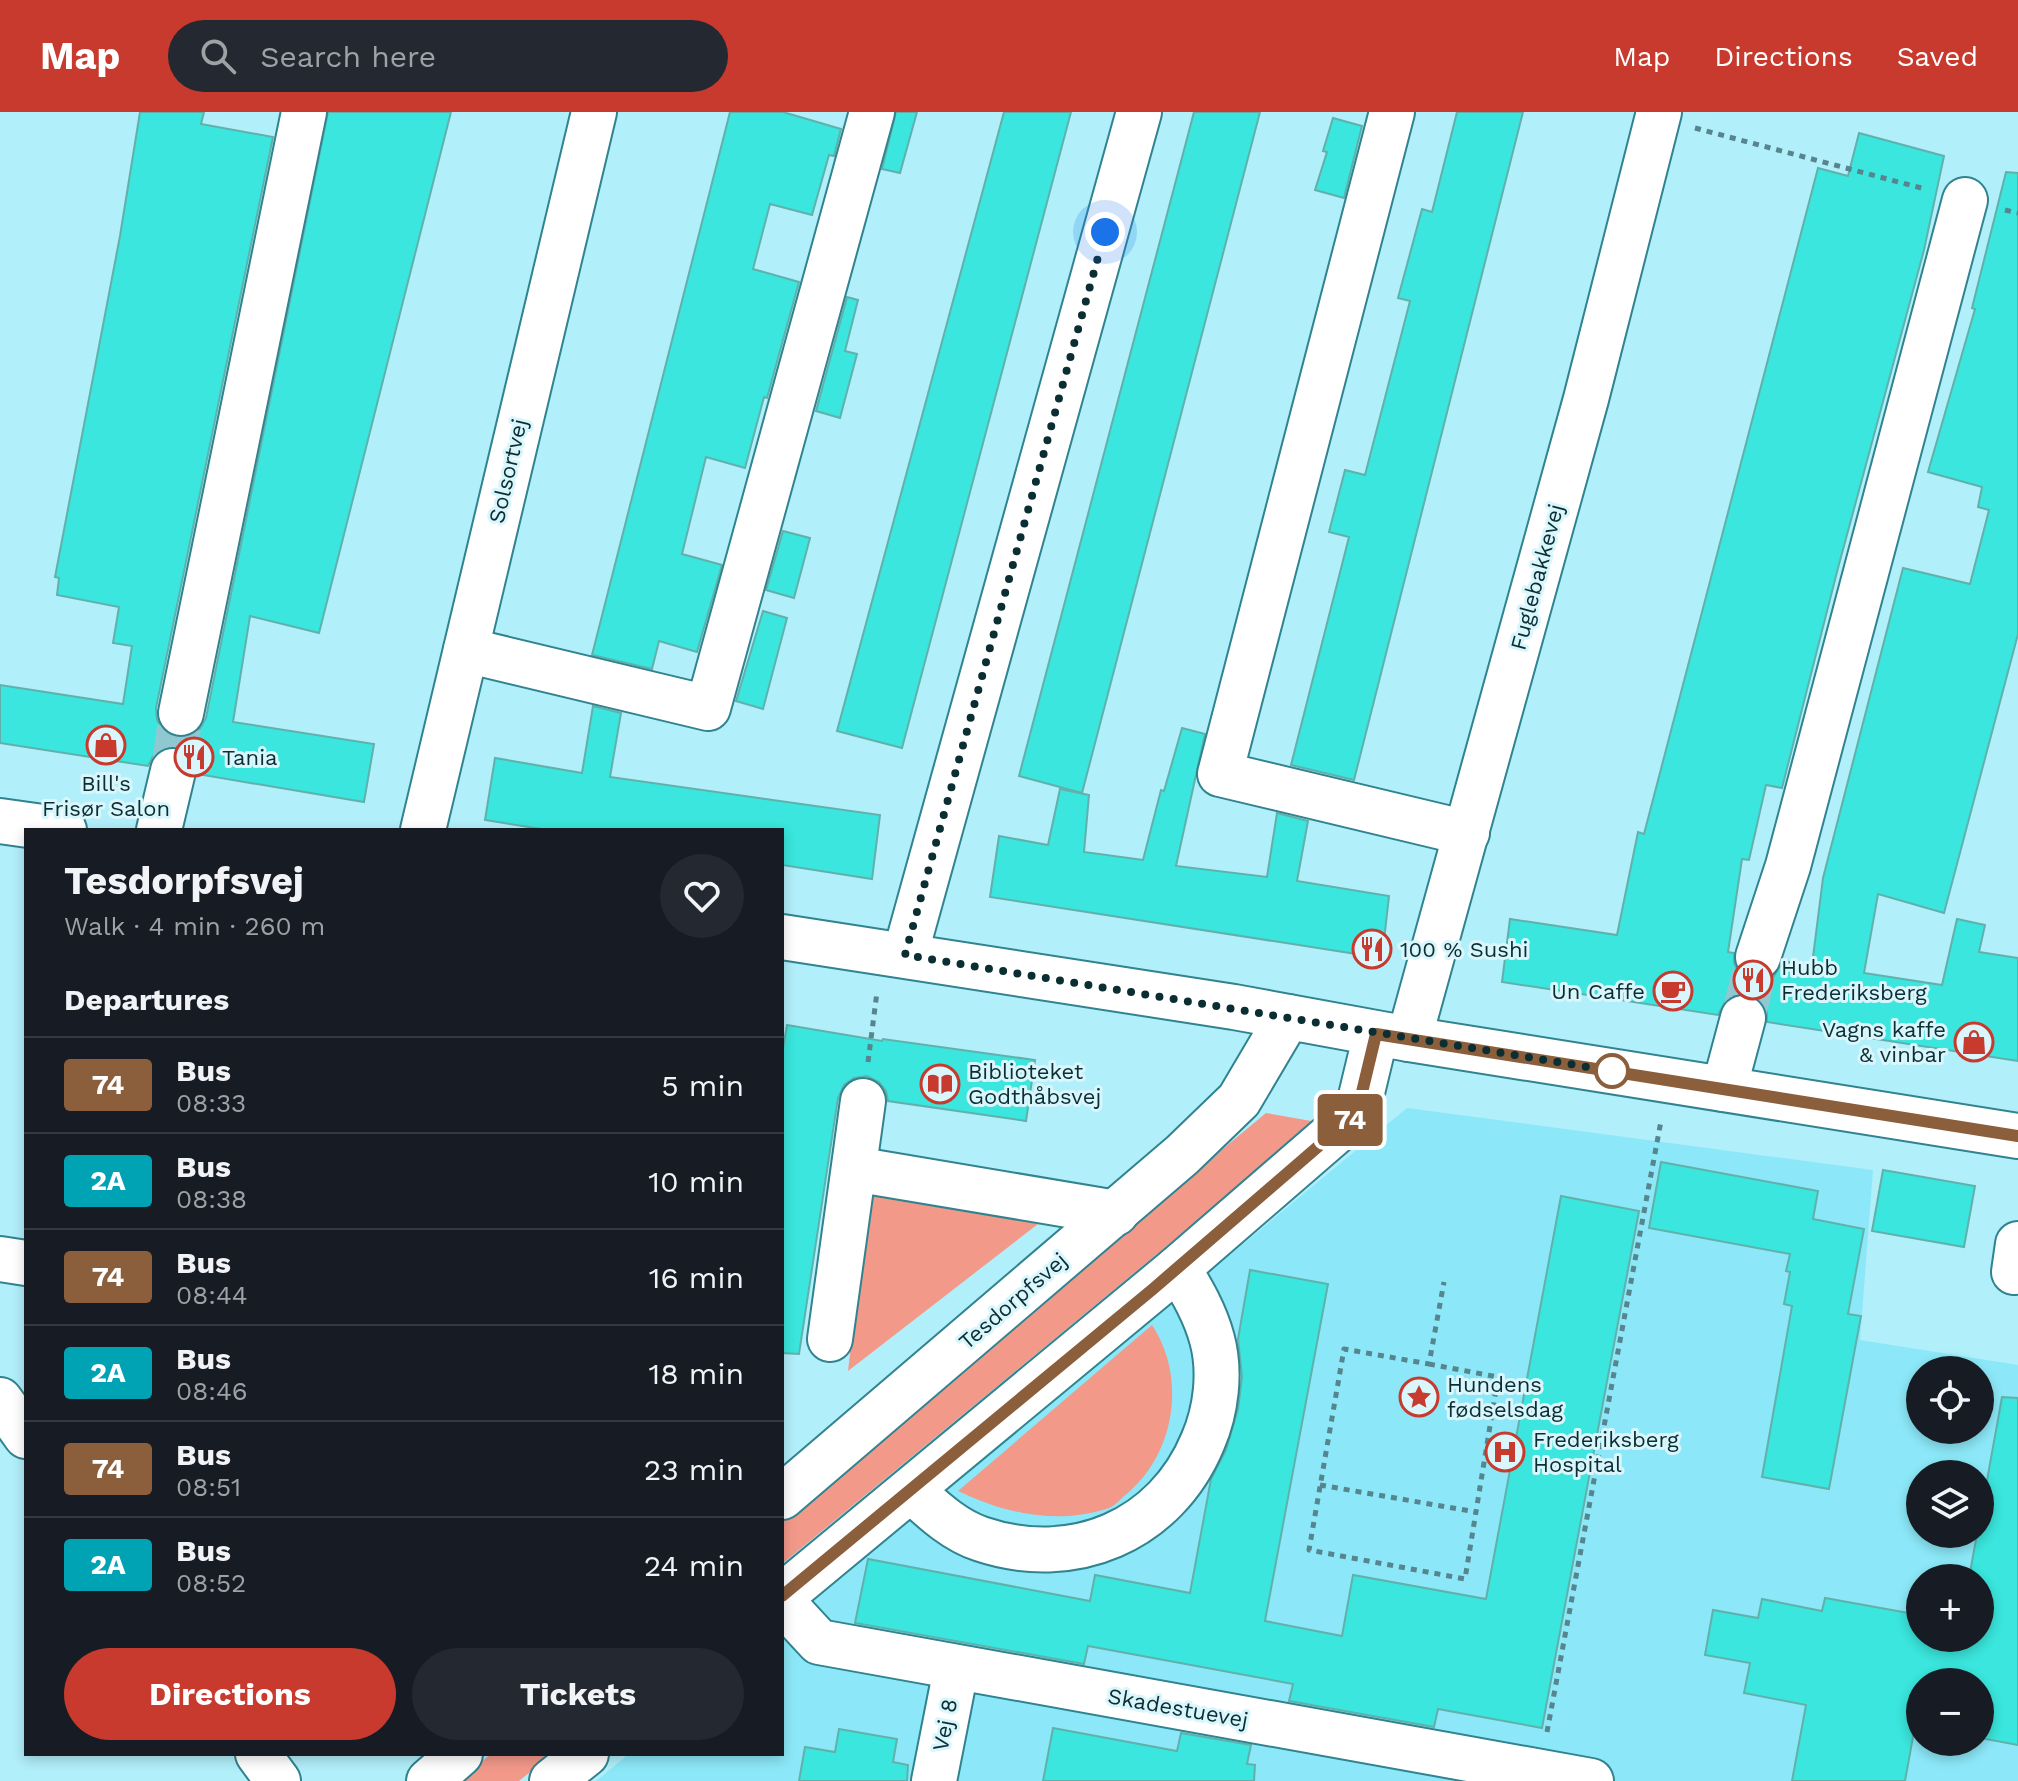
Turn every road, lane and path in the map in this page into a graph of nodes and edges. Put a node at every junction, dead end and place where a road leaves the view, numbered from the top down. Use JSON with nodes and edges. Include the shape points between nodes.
{"nodes":[{"id":1,"x":304,"y":112,"type":"edge"},
{"id":2,"x":594,"y":112,"type":"edge"},
{"id":3,"x":872,"y":112,"type":"edge"},
{"id":4,"x":1139,"y":112,"type":"edge"},
{"id":5,"x":1392,"y":112,"type":"edge"},
{"id":6,"x":1658,"y":115,"type":"edge"},
{"id":7,"x":1965,"y":200,"type":"junction"},
{"id":8,"x":2018,"y":213,"type":"edge"},
{"id":9,"x":466,"y":650,"type":"junction"},
{"id":10,"x":181,"y":713,"type":"tunnel mouth"},
{"id":11,"x":173,"y":771,"type":"tunnel mouth"},
{"id":12,"x":0,"y":821,"type":"edge"},
{"id":13,"x":50,"y":828,"type":"edge"},
{"id":14,"x":159,"y":828,"type":"edge"},
{"id":15,"x":423,"y":828,"type":"edge"},
{"id":16,"x":1467,"y":833,"type":"junction"},
{"id":17,"x":784,"y":937,"type":"edge"},
{"id":18,"x":894,"y":953,"type":"junction"},
{"id":19,"x":1758,"y":957,"type":"tunnel mouth"},
{"id":20,"x":1288,"y":1017,"type":"junction"},
{"id":21,"x":1743,"y":1018,"type":"tunnel mouth"},
{"id":22,"x":1392,"y":1037,"type":"junction"},
{"id":23,"x":1669,"y":1080,"type":"junction"},
{"id":24,"x":1724,"y":1089,"type":"junction"},
{"id":25,"x":863,"y":1101,"type":"joint"},
{"id":26,"x":2018,"y":1136,"type":"edge"},
{"id":27,"x":854,"y":1169,"type":"junction"},
{"id":28,"x":1116,"y":1213,"type":"junction"},
{"id":29,"x":0,"y":1259,"type":"edge"},
{"id":30,"x":24,"y":1263,"type":"edge"},
{"id":31,"x":1178,"y":1268,"type":"junction"},
{"id":32,"x":1444,"y":1282,"type":"dead end"},
{"id":33,"x":830,"y":1339,"type":"dead end"},
{"id":34,"x":1429,"y":1364,"type":"junction"},
{"id":35,"x":0,"y":1400,"type":"edge"},
{"id":36,"x":24,"y":1433,"type":"edge"},
{"id":37,"x":1320,"y":1485,"type":"junction"},
{"id":38,"x":912,"y":1491,"type":"junction"},
{"id":39,"x":784,"y":1495,"type":"edge"},
{"id":40,"x":1476,"y":1512,"type":"junction"},
{"id":41,"x":784,"y":1597,"type":"edge"},
{"id":42,"x":784,"y":1601,"type":"edge"},
{"id":43,"x":956,"y":1669,"type":"junction"},
{"id":44,"x":259,"y":1756,"type":"edge"},
{"id":45,"x":458,"y":1756,"type":"edge"},
{"id":46,"x":583,"y":1756,"type":"edge"},
{"id":47,"x":1468,"y":1770,"type":"edge"},
{"id":48,"x":1540,"y":1771,"type":"junction"},
{"id":49,"x":278,"y":1781,"type":"edge"},
{"id":50,"x":429,"y":1781,"type":"edge"},
{"id":51,"x":552,"y":1781,"type":"edge"},
{"id":52,"x":934,"y":1781,"type":"edge"},
{"id":53,"x":1591,"y":1781,"type":"edge"}],
"edges":[{"from":1,"to":10,"type":"street"},
{"from":2,"to":9,"type":"street","name":"Solsortvej"},
{"from":3,"to":9,"type":"street","via":[[708,708]]},
{"from":4,"to":18,"type":"street"},
{"from":5,"to":16,"type":"street","via":[[1220,774]]},
{"from":6,"to":7,"type":"path"},
{"from":6,"to":16,"type":"street","name":"Fuglebakkevej"},
{"from":7,"to":8,"type":"path"},
{"from":7,"to":19,"type":"street","via":[[1788,866]]},
{"from":9,"to":15,"type":"street","name":"Solsortvej"},
{"from":11,"to":14,"type":"street"},
{"from":12,"to":13,"type":"street"},
{"from":16,"to":22,"type":"street","name":"Fuglebakkevej"},
{"from":17,"to":18,"type":"street"},
{"from":18,"to":20,"type":"street"},
{"from":18,"to":25,"type":"path"},
{"from":20,"to":22,"type":"street"},
{"from":20,"to":28,"type":"street","name":"Tesdorpfsvej","via":[[1239,1100]]},
{"from":21,"to":24,"type":"street"},
{"from":22,"to":23,"type":"street"},
{"from":22,"to":31,"type":"street","via":[[1357,1113]]},
{"from":23,"to":24,"type":"street"},
{"from":23,"to":48,"type":"path"},
{"from":24,"to":26,"type":"street"},
{"from":25,"to":27,"type":"street"},
{"from":27,"to":28,"type":"street"},
{"from":27,"to":33,"type":"street"},
{"from":28,"to":39,"type":"street","name":"Tesdorpfsvej"},
{"from":29,"to":30,"type":"street"},
{"from":31,"to":38,"type":"street"},
{"from":31,"to":38,"type":"street","via":[[1200,1303],[1213,1342],[1217,1383],[1210,1425],[1194,1463],[1170,1496],[1138,1523],[1101,1541],[1060,1550],[1019,1549],[979,1539],[942,1519]]},
{"from":32,"to":34,"type":"path"},
{"from":34,"to":37,"type":"path","via":[[1344,1349]]},
{"from":34,"to":40,"type":"path","via":[[1498,1377]]},
{"from":35,"to":36,"type":"street"},
{"from":37,"to":40,"type":"path"},
{"from":37,"to":40,"type":"path","via":[[1309,1550],[1465,1579]]},
{"from":38,"to":41,"type":"street"},
{"from":42,"to":43,"type":"street","name":"Skadestuevej","via":[[819,1642]]},
{"from":43,"to":47,"type":"street","name":"Skadestuevej"},
{"from":43,"to":52,"type":"street","name":"Vej 8"},
{"from":44,"to":49,"type":"street"},
{"from":45,"to":50,"type":"street"},
{"from":46,"to":51,"type":"street"},
{"from":47,"to":48,"type":"street","name":"Skadestuevej"},
{"from":48,"to":53,"type":"street","name":"Skadestuevej"}]}
